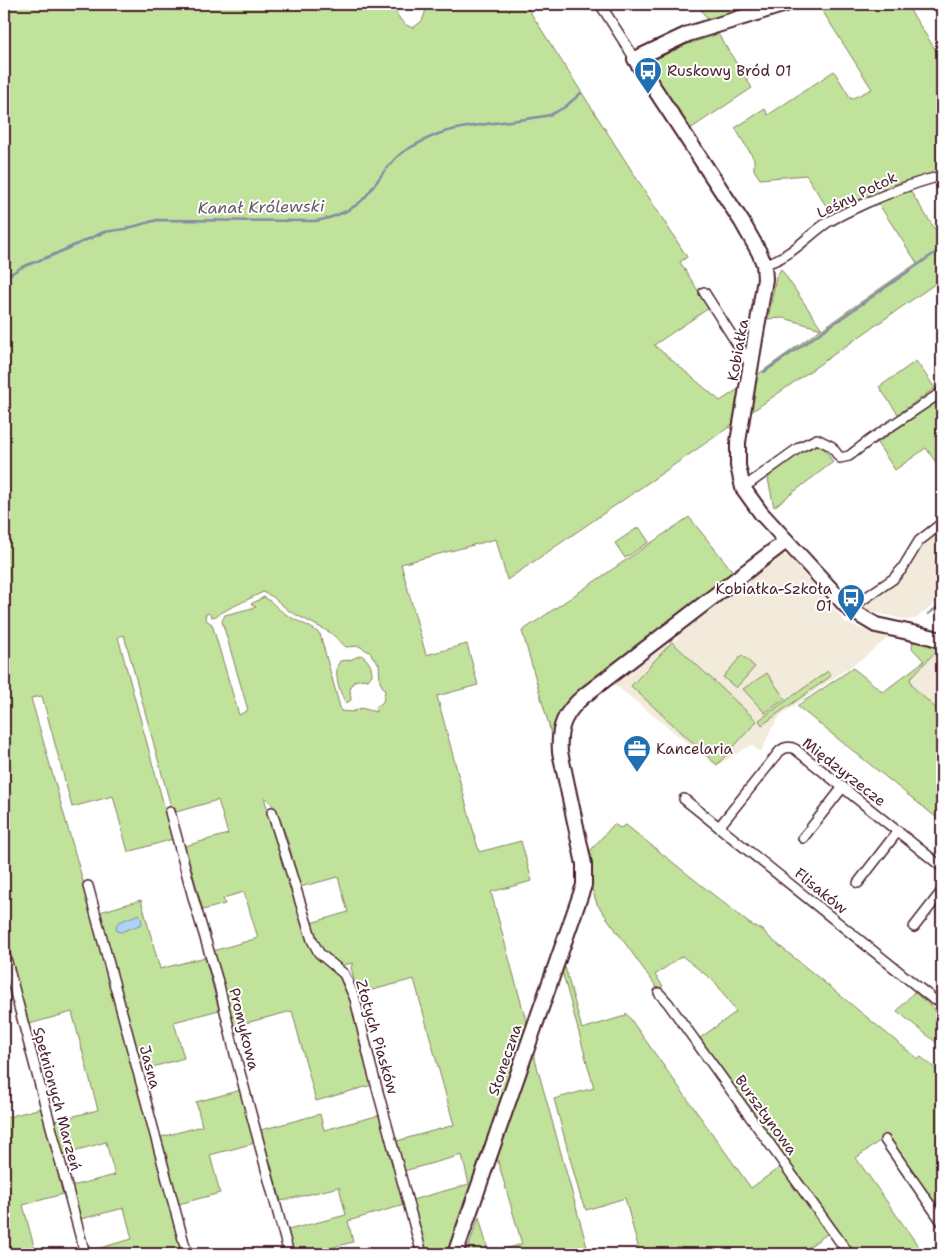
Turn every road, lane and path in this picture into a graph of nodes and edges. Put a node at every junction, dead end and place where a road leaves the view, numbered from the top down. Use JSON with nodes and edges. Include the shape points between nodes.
{"nodes":[{"id":1,"x":600,"y":4,"type":"edge"},
{"id":2,"x":786,"y":4,"type":"edge"},
{"id":3,"x":635,"y":59,"type":"junction"},
{"id":4,"x":942,"y":176,"type":"edge"},
{"id":5,"x":764,"y":264,"type":"junction"},
{"id":6,"x":704,"y":292,"type":"dead end"},
{"id":7,"x":750,"y":364,"type":"junction"},
{"id":8,"x":942,"y":392,"type":"edge"},
{"id":9,"x":743,"y":488,"type":"junction"},
{"id":10,"x":942,"y":523,"type":"edge"},
{"id":11,"x":786,"y":541,"type":"junction"},
{"id":12,"x":849,"y":609,"type":"junction"},
{"id":13,"x":942,"y":641,"type":"edge"},
{"id":14,"x":843,"y":787,"type":"junction"},
{"id":15,"x":684,"y":799,"type":"dead end"},
{"id":16,"x":170,"y":812,"type":"dead end"},
{"id":17,"x":272,"y":812,"type":"dead end"},
{"id":18,"x":719,"y":827,"type":"junction"},
{"id":19,"x":898,"y":831,"type":"junction"},
{"id":20,"x":803,"y":838,"type":"dead end"},
{"id":21,"x":942,"y":867,"type":"edge"},
{"id":22,"x":858,"y":882,"type":"dead end"},
{"id":23,"x":88,"y":886,"type":"dead end"},
{"id":24,"x":942,"y":891,"type":"edge"},
{"id":25,"x":914,"y":927,"type":"dead end"},
{"id":26,"x":4,"y":951,"type":"edge"},
{"id":27,"x":659,"y":993,"type":"dead end"},
{"id":28,"x":942,"y":1001,"type":"edge"},
{"id":29,"x":885,"y":1140,"type":"dead end"},
{"id":30,"x":942,"y":1222,"type":"edge"},
{"id":31,"x":85,"y":1254,"type":"edge"},
{"id":32,"x":187,"y":1254,"type":"edge"},
{"id":33,"x":289,"y":1254,"type":"edge"},
{"id":34,"x":422,"y":1254,"type":"edge"},
{"id":35,"x":455,"y":1254,"type":"edge"},
{"id":36,"x":849,"y":1254,"type":"edge"}],
"edges":[{"from":1,"to":3,"type":"street","name":"Kobiałka"},
{"from":2,"to":3,"type":"street","via":[[688,34]]},
{"from":3,"to":5,"type":"street","name":"Kobiałka","via":[[756,244]]},
{"from":4,"to":5,"type":"street","name":"Leśny Potok","via":[[899,188],[838,216],[783,257]]},
{"from":5,"to":7,"type":"street","name":"Kobiałka","via":[[764,293]]},
{"from":6,"to":7,"type":"street"},
{"from":7,"to":9,"type":"street","name":"Kobiałka","via":[[738,454]]},
{"from":8,"to":9,"type":"street","via":[[849,456],[840,458],[831,446],[817,439],[800,447]]},
{"from":9,"to":11,"type":"street","name":"Kobiałka"},
{"from":10,"to":12,"type":"street","via":[[919,541],[892,579]]},
{"from":11,"to":12,"type":"street","name":"Kobiałka"},
{"from":11,"to":35,"type":"street","name":"Słoneczna","via":[[577,702],[566,716],[559,734],[560,752],[583,857],[585,877],[582,892]]},
{"from":12,"to":13,"type":"street","name":"Kobiałka","via":[[876,624]]},
{"from":14,"to":18,"type":"street","name":"Międzyrzecze","via":[[795,749],[784,748]]},
{"from":14,"to":19,"type":"street","name":"Międzyrzecze"},
{"from":14,"to":20,"type":"street"},
{"from":15,"to":18,"type":"street","name":"Flisaków"},
{"from":16,"to":33,"type":"street","name":"Promykowa"},
{"from":17,"to":34,"type":"street","name":"Złotych Piasków","via":[[312,940],[319,952],[344,974],[355,999]]},
{"from":18,"to":28,"type":"street","name":"Flisaków","via":[[933,999]]},
{"from":19,"to":21,"type":"street","name":"Międzyrzecze"},
{"from":19,"to":22,"type":"street"},
{"from":23,"to":32,"type":"street","name":"Jasna"},
{"from":24,"to":25,"type":"street"},
{"from":26,"to":31,"type":"street","name":"Spełnionych Marzeń"},
{"from":27,"to":36,"type":"street","name":"Bursztynowa"},
{"from":29,"to":30,"type":"street"}]}
